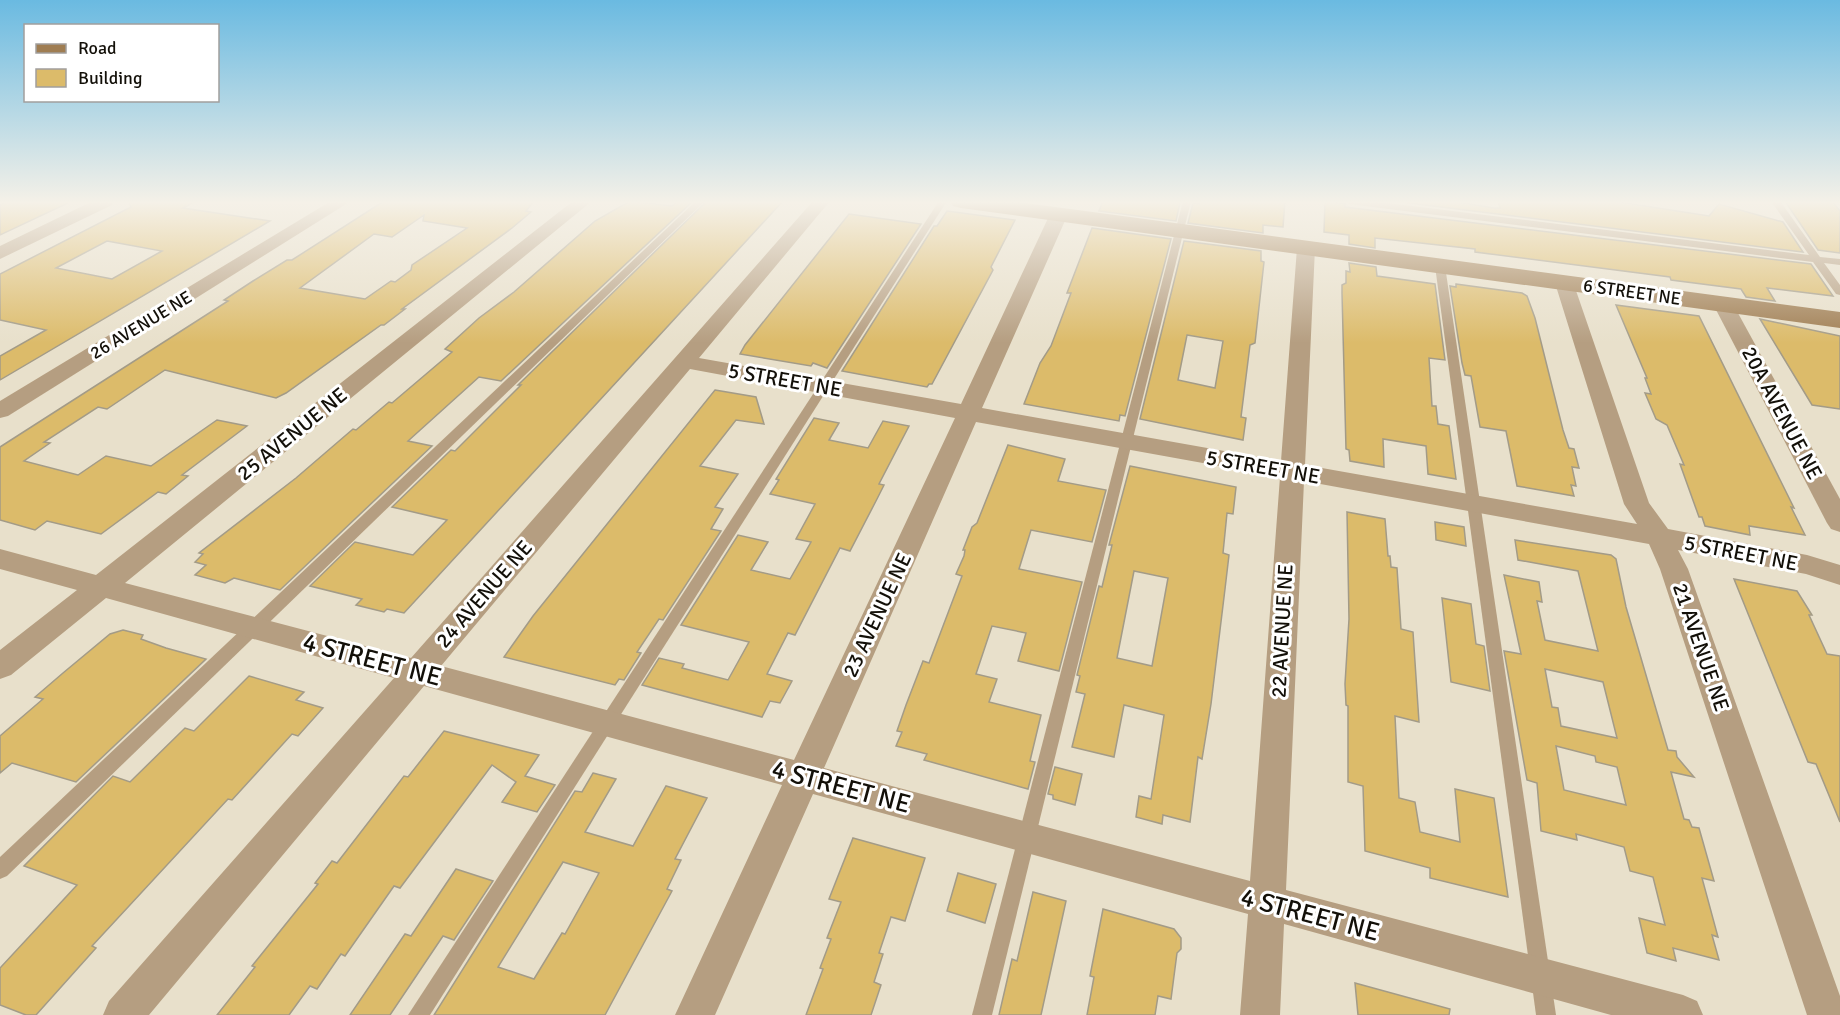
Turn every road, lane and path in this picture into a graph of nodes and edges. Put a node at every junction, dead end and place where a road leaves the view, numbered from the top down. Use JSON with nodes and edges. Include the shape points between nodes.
{"nodes":[{"id":1,"x":266,"y":248,"type":"edge"},
{"id":2,"x":524,"y":248,"type":"edge"},
{"id":3,"x":651,"y":248,"type":"edge"},
{"id":4,"x":782,"y":248,"type":"edge"},
{"id":5,"x":912,"y":248,"type":"edge"},
{"id":6,"x":1044,"y":248,"type":"edge"},
{"id":7,"x":1176,"y":248,"type":"edge"},
{"id":8,"x":1306,"y":248,"type":"edge"},
{"id":9,"x":1309,"y":248,"type":"edge"},
{"id":10,"x":1731,"y":248,"type":"edge"},
{"id":11,"x":1809,"y":248,"type":"edge"},
{"id":12,"x":1817,"y":259,"type":"junction"},
{"id":13,"x":1840,"y":262,"type":"edge"},
{"id":14,"x":1440,"y":266,"type":"junction"},
{"id":15,"x":1565,"y":283,"type":"junction"},
{"id":16,"x":1840,"y":292,"type":"edge"},
{"id":17,"x":1723,"y":304,"type":"junction"},
{"id":18,"x":1840,"y":320,"type":"edge"},
{"id":19,"x":685,"y":362,"type":"junction"},
{"id":20,"x":823,"y":387,"type":"junction"},
{"id":21,"x":0,"y":411,"type":"edge"},
{"id":22,"x":970,"y":413,"type":"junction"},
{"id":23,"x":1126,"y":442,"type":"junction"},
{"id":24,"x":1291,"y":472,"type":"junction"},
{"id":25,"x":1832,"y":491,"type":"edge"},
{"id":26,"x":1474,"y":504,"type":"junction"},
{"id":27,"x":1840,"y":523,"type":"edge"},
{"id":28,"x":1659,"y":537,"type":"junction"},
{"id":29,"x":0,"y":559,"type":"edge"},
{"id":30,"x":1840,"y":575,"type":"edge"},
{"id":31,"x":100,"y":586,"type":"junction"},
{"id":32,"x":255,"y":628,"type":"junction"},
{"id":33,"x":0,"y":667,"type":"edge"},
{"id":34,"x":417,"y":672,"type":"junction"},
{"id":35,"x":608,"y":724,"type":"junction"},
{"id":36,"x":802,"y":777,"type":"junction"},
{"id":37,"x":1026,"y":837,"type":"junction"},
{"id":38,"x":0,"y":870,"type":"edge"},
{"id":39,"x":1266,"y":903,"type":"junction"},
{"id":40,"x":1541,"y":977,"type":"junction"},
{"id":41,"x":123,"y":1015,"type":"edge"},
{"id":42,"x":418,"y":1015,"type":"edge"},
{"id":43,"x":695,"y":1015,"type":"edge"},
{"id":44,"x":982,"y":1015,"type":"edge"},
{"id":45,"x":1260,"y":1015,"type":"edge"},
{"id":46,"x":1546,"y":1015,"type":"edge"},
{"id":47,"x":1683,"y":1015,"type":"edge"},
{"id":48,"x":1827,"y":1015,"type":"edge"}],
"edges":[{"from":1,"to":21,"type":"street","name":"26 AVENUE NE"},
{"from":2,"to":31,"type":"street","name":"25 AVENUE NE"},
{"from":3,"to":32,"type":"lane"},
{"from":4,"to":19,"type":"street","name":"24 AVENUE NE"},
{"from":5,"to":20,"type":"lane"},
{"from":6,"to":22,"type":"street","name":"23 AVENUE NE"},
{"from":7,"to":23,"type":"lane"},
{"from":8,"to":24,"type":"street","name":"22 AVENUE NE"},
{"from":9,"to":14,"type":"street","name":"6 STREET NE"},
{"from":10,"to":12,"type":"lane"},
{"from":11,"to":12,"type":"lane"},
{"from":12,"to":13,"type":"lane"},
{"from":12,"to":16,"type":"lane"},
{"from":14,"to":15,"type":"street","name":"6 STREET NE"},
{"from":14,"to":26,"type":"lane"},
{"from":15,"to":17,"type":"street","name":"6 STREET NE"},
{"from":15,"to":28,"type":"street","name":"21 AVENUE NE","via":[[1637,504]]},
{"from":17,"to":18,"type":"street","name":"6 STREET NE"},
{"from":17,"to":25,"type":"street","name":"20A AVENUE NE"},
{"from":19,"to":20,"type":"street","name":"5 STREET NE"},
{"from":19,"to":34,"type":"street","name":"24 AVENUE NE"},
{"from":20,"to":22,"type":"street","name":"5 STREET NE"},
{"from":20,"to":35,"type":"lane"},
{"from":22,"to":23,"type":"street","name":"5 STREET NE"},
{"from":22,"to":36,"type":"street","name":"23 AVENUE NE"},
{"from":23,"to":24,"type":"street","name":"5 STREET NE"},
{"from":23,"to":37,"type":"lane"},
{"from":24,"to":26,"type":"street","name":"5 STREET NE"},
{"from":24,"to":39,"type":"street","name":"22 AVENUE NE"},
{"from":25,"to":27,"type":"street","name":"20A AVENUE NE"},
{"from":26,"to":28,"type":"street","name":"5 STREET NE"},
{"from":26,"to":40,"type":"lane"},
{"from":28,"to":30,"type":"street","name":"5 STREET NE","via":[[1807,565]]},
{"from":28,"to":48,"type":"street","name":"21 AVENUE NE","via":[[1674,569]]},
{"from":29,"to":31,"type":"street","name":"4 STREET NE"},
{"from":31,"to":32,"type":"street","name":"4 STREET NE"},
{"from":31,"to":33,"type":"street","name":"25 AVENUE NE"},
{"from":32,"to":34,"type":"street","name":"4 STREET NE"},
{"from":32,"to":38,"type":"lane"},
{"from":34,"to":35,"type":"street","name":"4 STREET NE"},
{"from":34,"to":41,"type":"street","name":"24 AVENUE NE"},
{"from":35,"to":36,"type":"street","name":"4 STREET NE"},
{"from":35,"to":42,"type":"lane"},
{"from":36,"to":37,"type":"street","name":"4 STREET NE"},
{"from":36,"to":43,"type":"street","name":"23 AVENUE NE"},
{"from":37,"to":39,"type":"street","name":"4 STREET NE"},
{"from":37,"to":44,"type":"lane"},
{"from":39,"to":40,"type":"street","name":"4 STREET NE"},
{"from":39,"to":45,"type":"street","name":"22 AVENUE NE"},
{"from":40,"to":46,"type":"lane"},
{"from":40,"to":47,"type":"street","name":"4 STREET NE"}]}
